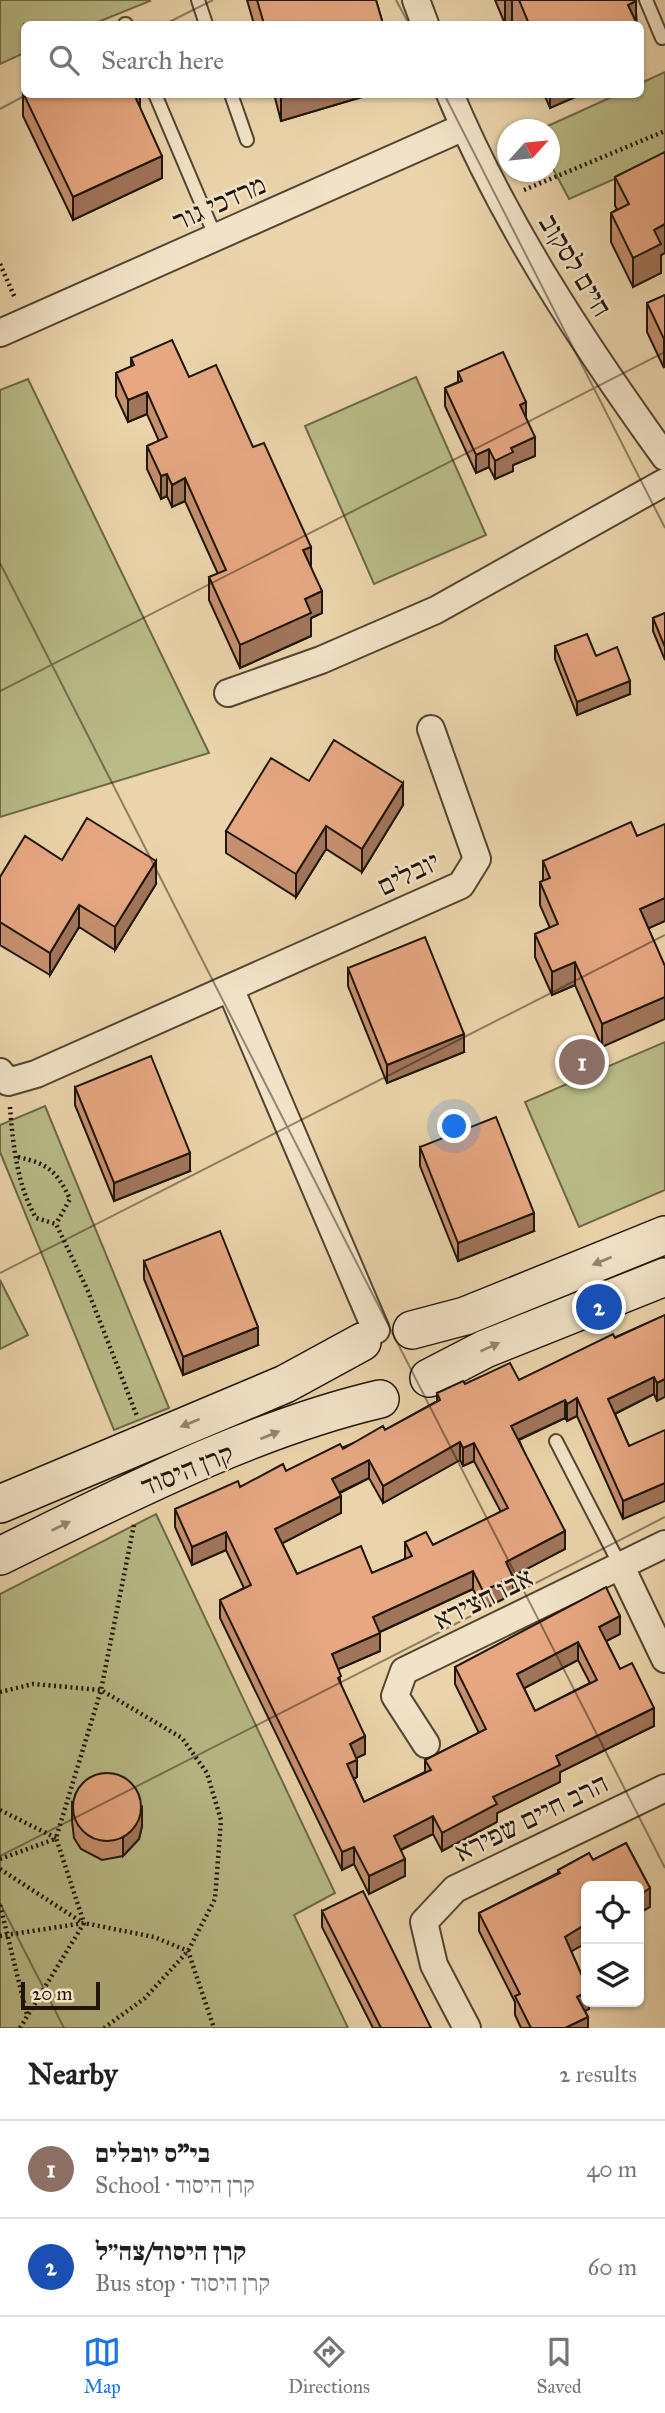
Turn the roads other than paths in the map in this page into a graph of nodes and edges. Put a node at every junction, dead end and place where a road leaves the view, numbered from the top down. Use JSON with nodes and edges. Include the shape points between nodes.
{"nodes":[{"id":1,"x":198,"y":0,"type":"edge"},
{"id":2,"x":416,"y":0,"type":"edge"},
{"id":3,"x":646,"y":0,"type":"edge"},
{"id":4,"x":205,"y":21,"type":"edge"},
{"id":5,"x":424,"y":21,"type":"edge"},
{"id":6,"x":662,"y":38,"type":"dead end"},
{"id":7,"x":157,"y":98,"type":"edge"},
{"id":8,"x":232,"y":98,"type":"edge"},
{"id":9,"x":452,"y":98,"type":"edge"},
{"id":10,"x":464,"y":127,"type":"junction"},
{"id":11,"x":247,"y":140,"type":"dead end"},
{"id":12,"x":216,"y":238,"type":"junction"},
{"id":13,"x":0,"y":333,"type":"edge"},
{"id":14,"x":665,"y":457,"type":"edge"},
{"id":15,"x":665,"y":482,"type":"edge"},
{"id":16,"x":228,"y":694,"type":"dead end"},
{"id":17,"x":431,"y":729,"type":"dead end"},
{"id":18,"x":230,"y":988,"type":"junction"},
{"id":19,"x":4,"y":1077,"type":"edge"},
{"id":20,"x":665,"y":1236,"type":"edge"},
{"id":21,"x":665,"y":1277,"type":"edge"},
{"id":22,"x":412,"y":1330,"type":"junction"},
{"id":23,"x":369,"y":1336,"type":"junction"},
{"id":24,"x":429,"y":1378,"type":"junction"},
{"id":25,"x":380,"y":1399,"type":"junction"},
{"id":26,"x":556,"y":1441,"type":"dead end"},
{"id":27,"x":0,"y":1504,"type":"edge"},
{"id":28,"x":665,"y":1544,"type":"edge"},
{"id":29,"x":0,"y":1556,"type":"edge"},
{"id":30,"x":621,"y":1567,"type":"junction"},
{"id":31,"x":665,"y":1659,"type":"edge"},
{"id":32,"x":426,"y":1744,"type":"dead end"},
{"id":33,"x":665,"y":1788,"type":"edge"},
{"id":34,"x":467,"y":2028,"type":"edge"}],
"edges":[{"from":1,"to":4,"type":"lane"},
{"from":2,"to":5,"type":"street"},
{"from":3,"to":6,"type":"lane"},
{"from":7,"to":12,"type":"lane"},
{"from":8,"to":11,"type":"lane"},
{"from":9,"to":10,"type":"street","name":"חיים לסקוב"},
{"from":10,"to":12,"type":"street","name":"מרדכי גור"},
{"from":10,"to":14,"type":"street","name":"חיים לסקוב","via":[[564,310]]},
{"from":12,"to":13,"type":"street","name":"מרדכי גור"},
{"from":15,"to":16,"type":"street","via":[[436,610]]},
{"from":17,"to":18,"type":"street","name":"יובלים","via":[[477,859],[461,885]]},
{"from":18,"to":19,"type":"street","name":"יובלים","via":[[36,1074]]},
{"from":18,"to":23,"type":"street"},
{"from":20,"to":22,"type":"main road","one_way":true,"via":[[464,1316]]},
{"from":24,"to":21,"type":"main road","one_way":true,"via":[[485,1349]]},
{"from":22,"to":23,"type":"main road","via":[[394,1325]]},
{"from":22,"to":24,"type":"main road","via":[[430,1351]]},
{"from":23,"to":25,"type":"main road","via":[[356,1370],[364,1387]]},
{"from":23,"to":27,"type":"main road","name":"קרן היסוד","one_way":true,"via":[[285,1384]]},
{"from":24,"to":25,"type":"main road","via":[[409,1399]]},
{"from":29,"to":25,"type":"main road","name":"קרן היסוד","one_way":true,"via":[[142,1486],[300,1423]]},
{"from":26,"to":30,"type":"lane"},
{"from":28,"to":30,"type":"street","name":"אבו חצירא"},
{"from":30,"to":31,"type":"street"},
{"from":30,"to":32,"type":"street","name":"אבו חצירא","via":[[404,1671],[395,1696]]},
{"from":33,"to":34,"type":"street","name":"הרב חיים שפירא","via":[[456,1889],[424,1923],[435,1965]]}]}
